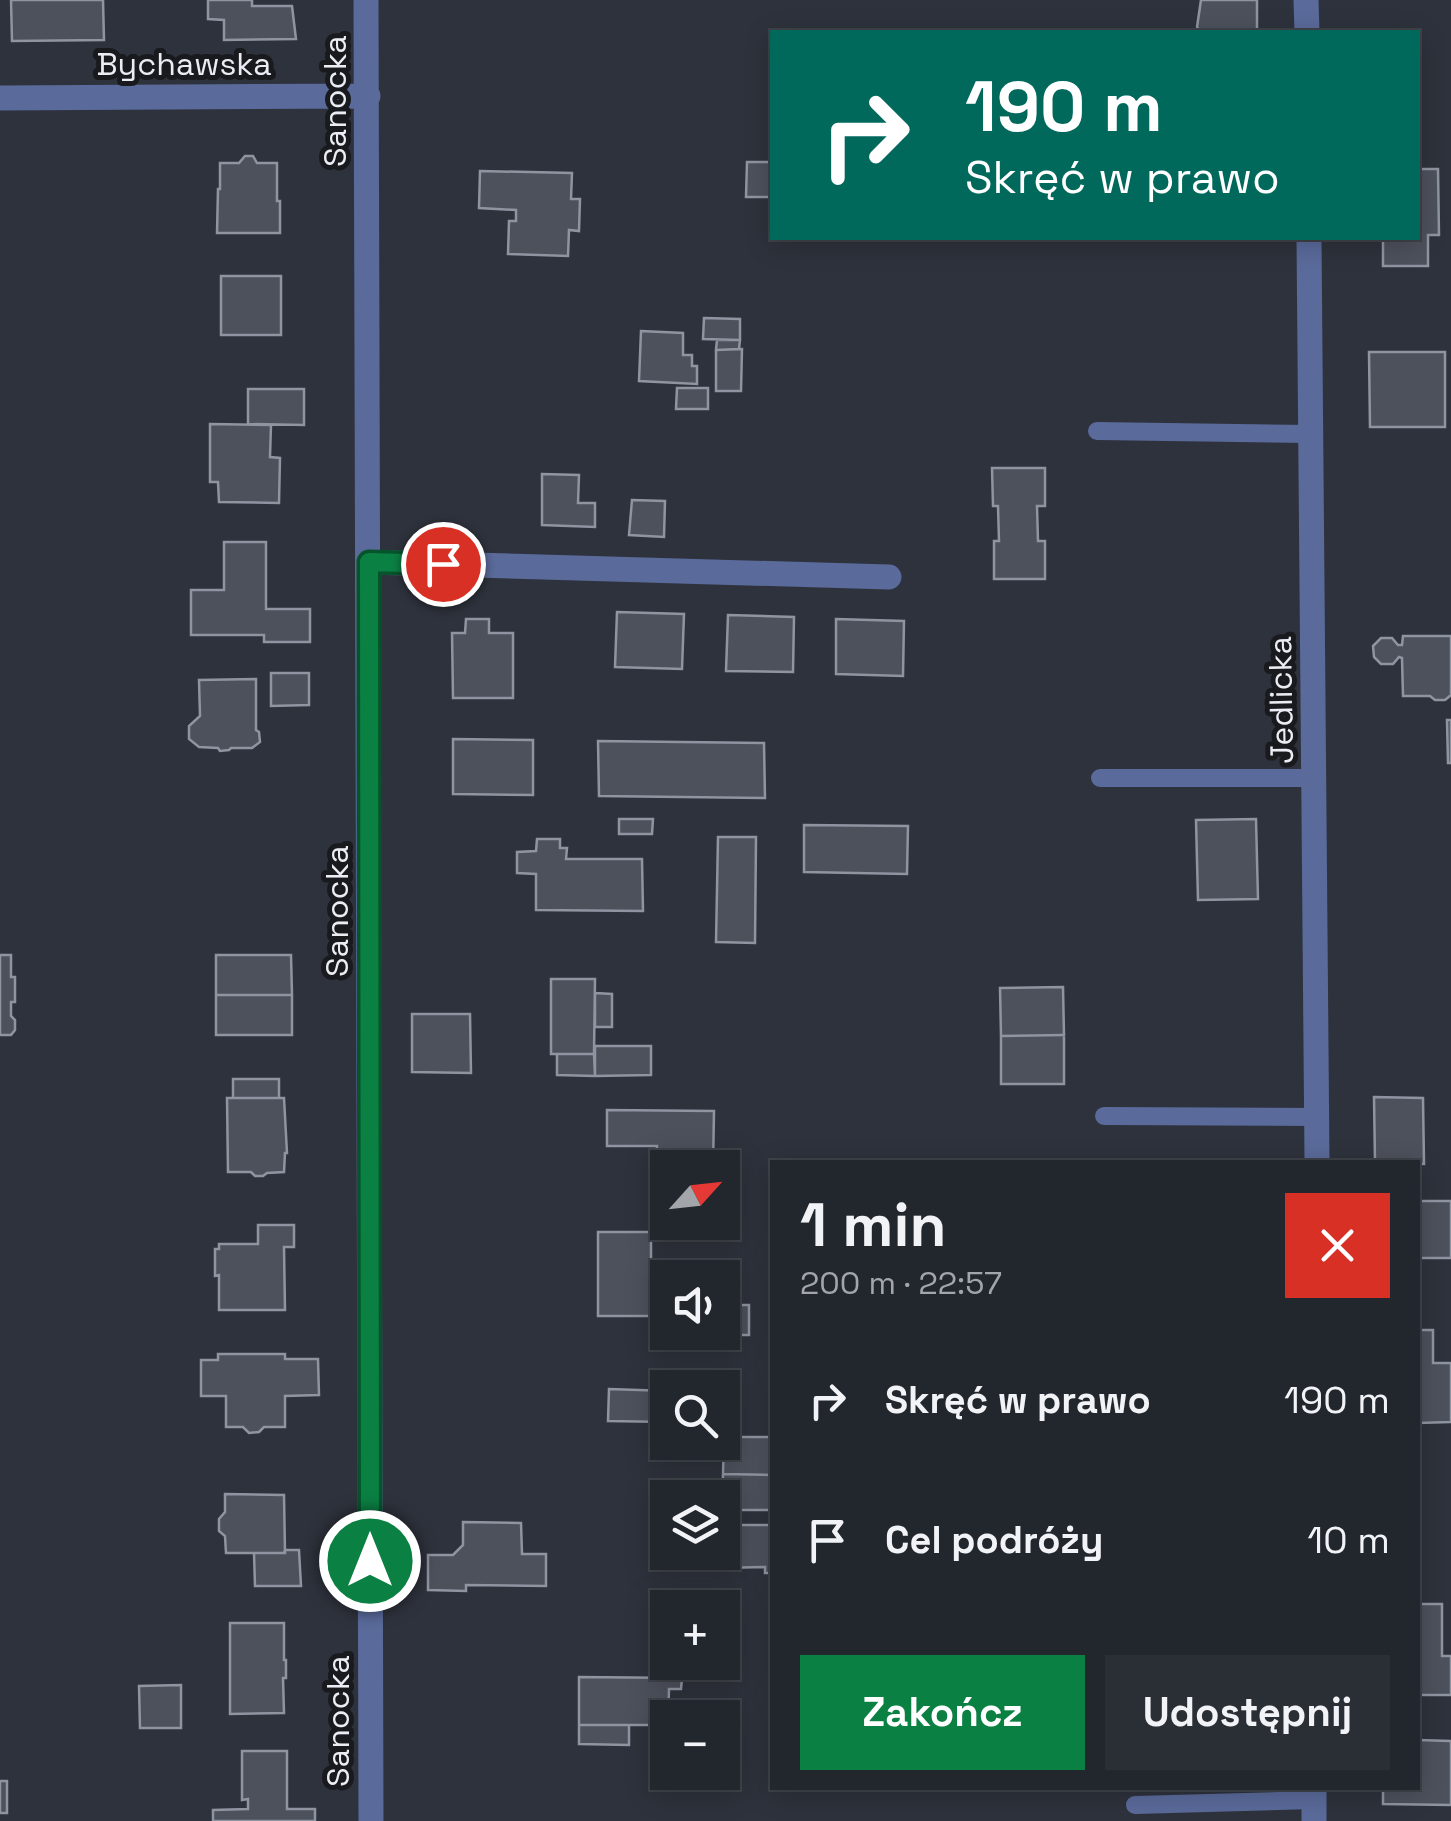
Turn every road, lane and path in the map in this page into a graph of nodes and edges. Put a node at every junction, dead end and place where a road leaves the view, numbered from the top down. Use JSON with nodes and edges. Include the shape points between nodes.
{"nodes":[{"id":1,"x":366,"y":0,"type":"edge"},
{"id":2,"x":1306,"y":0,"type":"edge"},
{"id":3,"x":1307,"y":30,"type":"edge"},
{"id":4,"x":368,"y":96,"type":"junction"},
{"id":5,"x":0,"y":98,"type":"edge"},
{"id":6,"x":1309,"y":240,"type":"edge"},
{"id":7,"x":1097,"y":432,"type":"dead end"},
{"id":8,"x":1310,"y":434,"type":"junction"},
{"id":9,"x":369,"y":562,"type":"junction"},
{"id":10,"x":889,"y":577,"type":"dead end"},
{"id":11,"x":1100,"y":778,"type":"dead end"},
{"id":12,"x":1315,"y":778,"type":"junction"},
{"id":13,"x":1104,"y":1116,"type":"dead end"},
{"id":14,"x":1317,"y":1118,"type":"junction"},
{"id":15,"x":1318,"y":1160,"type":"edge"},
{"id":16,"x":1314,"y":1803,"type":"edge"},
{"id":17,"x":1134,"y":1805,"type":"dead end"},
{"id":18,"x":371,"y":1821,"type":"edge"}],
"edges":[{"from":1,"to":4,"type":"street","name":"Sanocka"},
{"from":2,"to":3,"type":"street"},
{"from":4,"to":5,"type":"street","name":"Bychawska"},
{"from":4,"to":9,"type":"street","name":"Sanocka"},
{"from":6,"to":8,"type":"street","name":"Jedlicka"},
{"from":7,"to":8,"type":"lane"},
{"from":8,"to":12,"type":"street","name":"Jedlicka"},
{"from":9,"to":10,"type":"street"},
{"from":9,"to":18,"type":"street","name":"Sanocka"},
{"from":11,"to":12,"type":"lane"},
{"from":12,"to":14,"type":"street","name":"Jedlicka"},
{"from":13,"to":14,"type":"lane"},
{"from":14,"to":15,"type":"street","name":"Jedlicka"},
{"from":16,"to":17,"type":"lane"}]}
